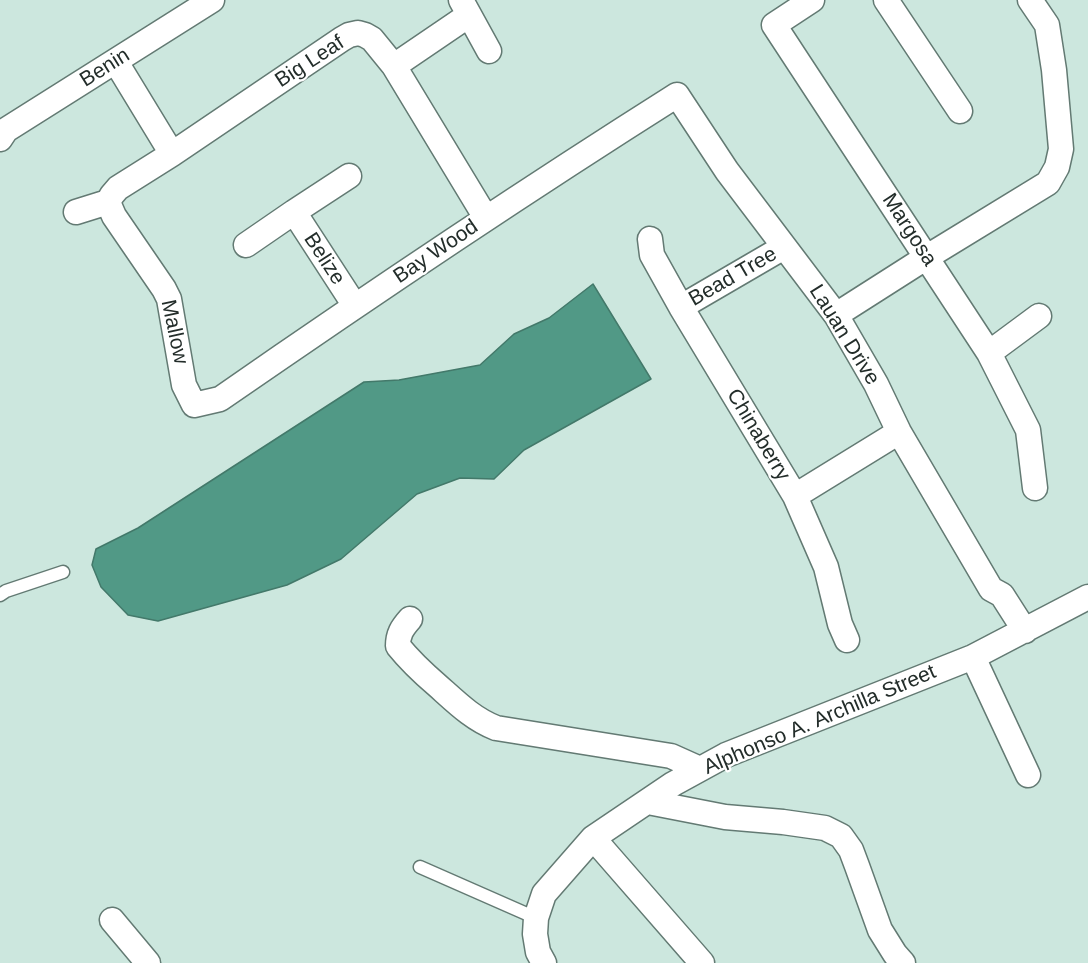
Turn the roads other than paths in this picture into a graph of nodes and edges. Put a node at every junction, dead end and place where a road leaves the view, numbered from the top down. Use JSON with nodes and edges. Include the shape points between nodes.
{"nodes":[{"id":1,"x":212,"y":0,"type":"edge"},
{"id":2,"x":812,"y":0,"type":"edge"},
{"id":3,"x":886,"y":0,"type":"edge"},
{"id":4,"x":1030,"y":0,"type":"edge"},
{"id":5,"x":465,"y":8,"type":"edge"},
{"id":6,"x":489,"y":51,"type":"dead end"},
{"id":7,"x":116,"y":62,"type":"junction"},
{"id":8,"x":394,"y":66,"type":"junction"},
{"id":9,"x":677,"y":95,"type":"joint"},
{"id":10,"x":960,"y":111,"type":"dead end"},
{"id":11,"x":0,"y":139,"type":"edge"},
{"id":12,"x":172,"y":154,"type":"junction"},
{"id":13,"x":349,"y":176,"type":"dead end"},
{"id":14,"x":108,"y":202,"type":"junction"},
{"id":15,"x":76,"y":212,"type":"dead end"},
{"id":16,"x":294,"y":212,"type":"junction"},
{"id":17,"x":486,"y":218,"type":"junction"},
{"id":18,"x":650,"y":239,"type":"dead end"},
{"id":19,"x":246,"y":245,"type":"dead end"},
{"id":20,"x":784,"y":247,"type":"junction"},
{"id":21,"x":927,"y":256,"type":"junction"},
{"id":22,"x":355,"y":306,"type":"junction"},
{"id":23,"x":681,"y":307,"type":"junction"},
{"id":24,"x":836,"y":315,"type":"junction"},
{"id":25,"x":1040,"y":316,"type":"dead end"},
{"id":26,"x":989,"y":353,"type":"junction"},
{"id":27,"x":194,"y":405,"type":"joint"},
{"id":28,"x":899,"y":432,"type":"junction"},
{"id":29,"x":1035,"y":488,"type":"dead end"},
{"id":30,"x":795,"y":496,"type":"junction"},
{"id":31,"x":63,"y":572,"type":"dead end"},
{"id":32,"x":0,"y":595,"type":"edge"},
{"id":33,"x":1087,"y":601,"type":"edge"},
{"id":34,"x":410,"y":619,"type":"dead end"},
{"id":35,"x":1016,"y":635,"type":"junction"},
{"id":36,"x":847,"y":640,"type":"dead end"},
{"id":37,"x":973,"y":657,"type":"junction"},
{"id":38,"x":700,"y":769,"type":"junction"},
{"id":39,"x":1028,"y":775,"type":"dead end"},
{"id":40,"x":648,"y":802,"type":"junction"},
{"id":41,"x":593,"y":838,"type":"junction"},
{"id":42,"x":420,"y":867,"type":"dead end"},
{"id":43,"x":536,"y":918,"type":"junction"},
{"id":44,"x":112,"y":920,"type":"dead end"},
{"id":45,"x":148,"y":963,"type":"edge"},
{"id":46,"x":544,"y":963,"type":"edge"},
{"id":47,"x":702,"y":963,"type":"edge"},
{"id":48,"x":903,"y":963,"type":"edge"}],
"edges":[{"from":1,"to":7,"type":"street","name":"Benin"},
{"from":2,"to":21,"type":"street","name":"Margosa","via":[[774,25]]},
{"from":3,"to":10,"type":"street"},
{"from":4,"to":21,"type":"street","via":[[1047,25],[1061,149],[1057,167],[1048,183]]},
{"from":5,"to":6,"type":"street"},
{"from":5,"to":8,"type":"street"},
{"from":7,"to":11,"type":"street","name":"Benin","via":[[6,130]]},
{"from":7,"to":12,"type":"street"},
{"from":8,"to":12,"type":"street","name":"Big Leaf","via":[[372,39],[358,33],[349,36]]},
{"from":8,"to":17,"type":"street","name":"Big Leaf"},
{"from":9,"to":17,"type":"street","name":"Bay Wood"},
{"from":9,"to":20,"type":"street","name":"Lauan Drive"},
{"from":12,"to":14,"type":"street","name":"Big Leaf","via":[[118,188]]},
{"from":13,"to":16,"type":"street"},
{"from":14,"to":15,"type":"street"},
{"from":14,"to":27,"type":"street","name":"Mallow","via":[[169,299],[184,385]]},
{"from":16,"to":19,"type":"street"},
{"from":16,"to":22,"type":"street","name":"Belize"},
{"from":17,"to":22,"type":"street","name":"Bay Wood"},
{"from":18,"to":23,"type":"street","name":"Chinaberry","via":[[652,255]]},
{"from":20,"to":23,"type":"street","name":"Bead Tree"},
{"from":20,"to":24,"type":"street","name":"Lauan Drive"},
{"from":21,"to":24,"type":"street"},
{"from":21,"to":26,"type":"street","name":"Margosa"},
{"from":22,"to":27,"type":"street","name":"Bay Wood","via":[[220,399]]},
{"from":23,"to":30,"type":"street","name":"Chinaberry"},
{"from":24,"to":28,"type":"street","name":"Lauan Drive"},
{"from":25,"to":26,"type":"street"},
{"from":26,"to":29,"type":"street","name":"Margosa","via":[[1028,430]]},
{"from":28,"to":30,"type":"street"},
{"from":28,"to":35,"type":"street","name":"Lauan Drive","via":[[991,589],[1002,595]]},
{"from":30,"to":36,"type":"street","name":"Chinaberry","via":[[826,567]]},
{"from":31,"to":32,"type":"lane"},
{"from":33,"to":35,"type":"street","name":"Alphonso A. Archilla Street"},
{"from":34,"to":38,"type":"street","via":[[402,628],[398,646],[418,669],[483,723],[671,756]]},
{"from":35,"to":37,"type":"street","name":"Alphonso A. Archilla Street"},
{"from":37,"to":38,"type":"street","name":"Alphonso A. Archilla Street","via":[[726,755]]},
{"from":37,"to":39,"type":"street"},
{"from":38,"to":40,"type":"street","name":"Alphonso A. Archilla Street"},
{"from":40,"to":41,"type":"street","name":"Alphonso A. Archilla Street"},
{"from":40,"to":48,"type":"street","via":[[725,817],[825,828],[841,836],[851,850],[880,930]]},
{"from":41,"to":43,"type":"street","name":"Alphonso A. Archilla Street","via":[[544,894]]},
{"from":41,"to":47,"type":"street"},
{"from":42,"to":43,"type":"lane"},
{"from":43,"to":46,"type":"street","name":"Alphonso A. Archilla Street","via":[[538,952]]},
{"from":44,"to":45,"type":"street"}]}
